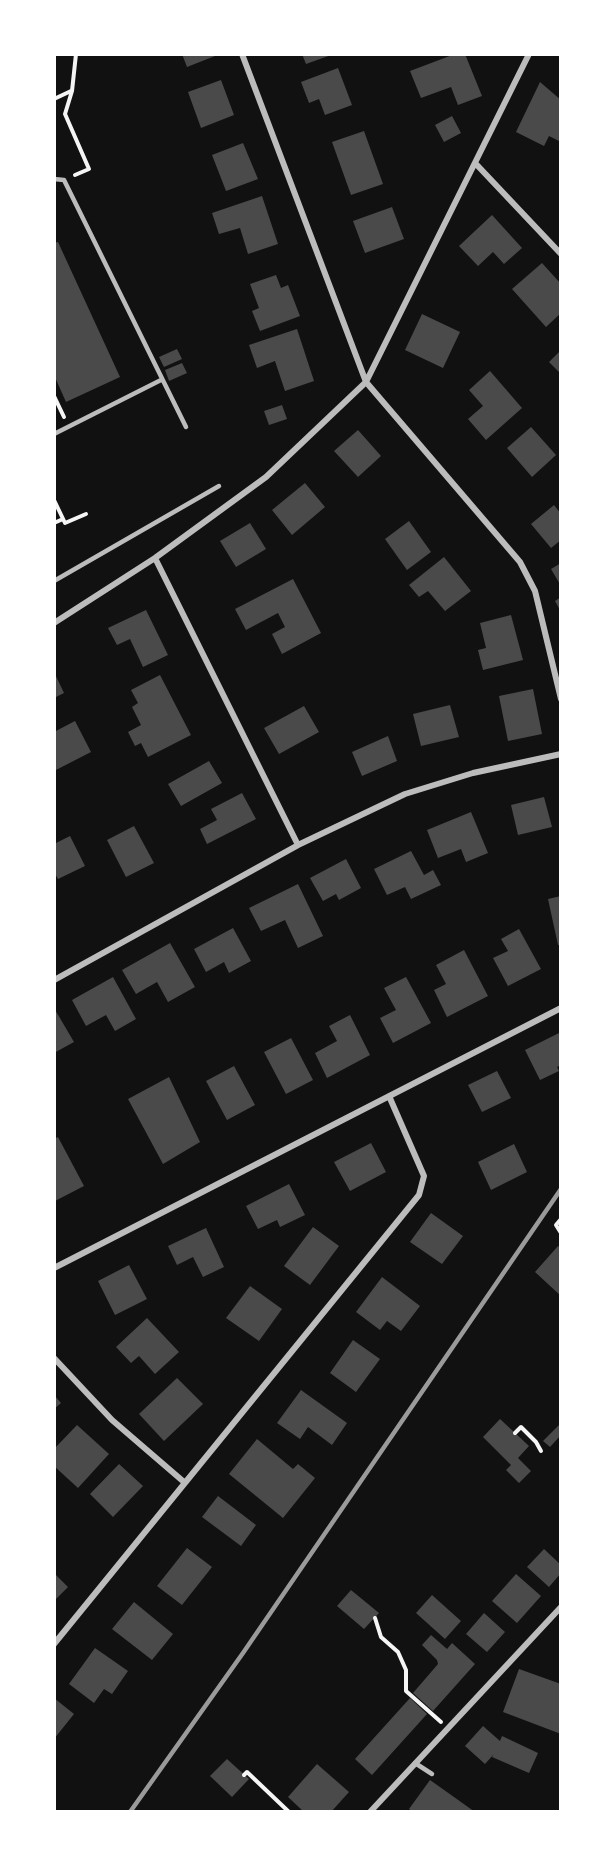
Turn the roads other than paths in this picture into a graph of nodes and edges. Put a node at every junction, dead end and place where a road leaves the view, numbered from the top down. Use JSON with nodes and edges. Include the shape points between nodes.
{"nodes":[{"id":1,"x":242,"y":54,"type":"edge"},
{"id":2,"x":526,"y":56,"type":"edge"},
{"id":3,"x":476,"y":164,"type":"junction"},
{"id":4,"x":54,"y":179,"type":"edge"},
{"id":5,"x":561,"y":254,"type":"edge"},
{"id":6,"x":161,"y":380,"type":"junction"},
{"id":7,"x":366,"y":382,"type":"junction"},
{"id":8,"x":186,"y":427,"type":"dead end"},
{"id":9,"x":54,"y":434,"type":"edge"},
{"id":10,"x":219,"y":486,"type":"dead end"},
{"id":11,"x":155,"y":558,"type":"junction"},
{"id":12,"x":54,"y":581,"type":"edge"},
{"id":13,"x":54,"y":623,"type":"edge"},
{"id":14,"x":561,"y":699,"type":"edge"},
{"id":15,"x":561,"y":754,"type":"edge"},
{"id":16,"x":298,"y":845,"type":"junction"},
{"id":17,"x":54,"y":980,"type":"edge"},
{"id":18,"x":561,"y":1008,"type":"edge"},
{"id":19,"x":389,"y":1096,"type":"junction"},
{"id":20,"x":54,"y":1268,"type":"edge"},
{"id":21,"x":54,"y":1358,"type":"edge"},
{"id":22,"x":184,"y":1482,"type":"junction"},
{"id":23,"x":561,"y":1607,"type":"edge"},
{"id":24,"x":54,"y":1644,"type":"edge"},
{"id":25,"x":415,"y":1763,"type":"junction"},
{"id":26,"x":432,"y":1774,"type":"dead end"},
{"id":27,"x":370,"y":1812,"type":"edge"}],
"edges":[{"from":1,"to":7,"type":"street"},
{"from":2,"to":3,"type":"street"},
{"from":3,"to":5,"type":"street"},
{"from":3,"to":7,"type":"street"},
{"from":4,"to":6,"type":"lane","via":[[64,180]]},
{"from":6,"to":8,"type":"lane"},
{"from":6,"to":9,"type":"lane"},
{"from":7,"to":11,"type":"street","via":[[266,477]]},
{"from":7,"to":14,"type":"street","via":[[520,562],[535,591]]},
{"from":10,"to":12,"type":"lane"},
{"from":11,"to":13,"type":"street"},
{"from":11,"to":16,"type":"street"},
{"from":15,"to":16,"type":"street","via":[[473,773],[405,794]]},
{"from":16,"to":17,"type":"street"},
{"from":18,"to":19,"type":"street"},
{"from":19,"to":20,"type":"street"},
{"from":19,"to":22,"type":"street","via":[[424,1176],[419,1195]]},
{"from":21,"to":22,"type":"street","via":[[112,1420]]},
{"from":22,"to":24,"type":"street"},
{"from":23,"to":25,"type":"street"},
{"from":25,"to":26,"type":"lane"},
{"from":25,"to":27,"type":"street"}]}
